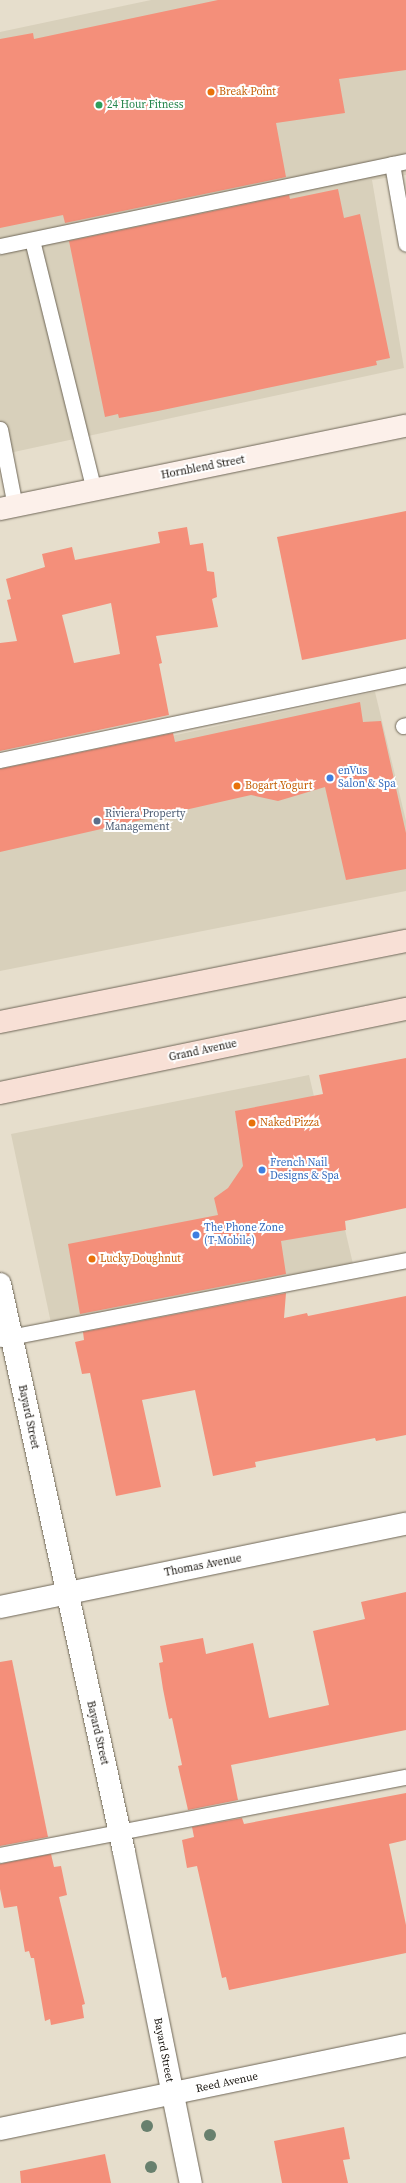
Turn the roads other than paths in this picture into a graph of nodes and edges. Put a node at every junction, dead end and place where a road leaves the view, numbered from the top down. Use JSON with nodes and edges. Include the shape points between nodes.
{"nodes":[{"id":1,"x":399,"y":162,"type":"edge"},
{"id":2,"x":32,"y":240,"type":"junction"},
{"id":3,"x":406,"y":244,"type":"edge"},
{"id":4,"x":0,"y":246,"type":"edge"},
{"id":5,"x":406,"y":426,"type":"edge"},
{"id":6,"x":0,"y":429,"type":"edge"},
{"id":7,"x":94,"y":490,"type":"junction"},
{"id":8,"x":8,"y":508,"type":"edge"},
{"id":9,"x":406,"y":675,"type":"edge"},
{"id":10,"x":0,"y":760,"type":"edge"},
{"id":11,"x":406,"y":941,"type":"edge"},
{"id":12,"x":406,"y":1009,"type":"edge"},
{"id":13,"x":0,"y":1022,"type":"edge"},
{"id":14,"x":0,"y":1093,"type":"edge"},
{"id":15,"x":406,"y":1260,"type":"edge"},
{"id":16,"x":0,"y":1284,"type":"edge"},
{"id":17,"x":6,"y":1338,"type":"edge"},
{"id":18,"x":406,"y":1524,"type":"edge"},
{"id":19,"x":66,"y":1594,"type":"junction"},
{"id":20,"x":0,"y":1607,"type":"edge"},
{"id":21,"x":406,"y":1777,"type":"edge"},
{"id":22,"x":119,"y":1831,"type":"junction"},
{"id":23,"x":0,"y":1855,"type":"edge"},
{"id":24,"x":406,"y":2045,"type":"edge"},
{"id":25,"x":172,"y":2094,"type":"junction"},
{"id":26,"x":0,"y":2129,"type":"edge"},
{"id":27,"x":191,"y":2183,"type":"edge"}],
"edges":[{"from":1,"to":2,"type":"lane"},
{"from":1,"to":3,"type":"lane"},
{"from":2,"to":4,"type":"lane"},
{"from":2,"to":7,"type":"lane"},
{"from":5,"to":7,"type":"street","name":"Hornblend Street"},
{"from":6,"to":8,"type":"lane"},
{"from":7,"to":8,"type":"street","name":"Hornblend Street"},
{"from":9,"to":10,"type":"lane"},
{"from":11,"to":13,"type":"main road"},
{"from":12,"to":14,"type":"main road","name":"Grand Avenue"},
{"from":15,"to":17,"type":"lane"},
{"from":16,"to":17,"type":"street","name":"Bayard Street"},
{"from":17,"to":19,"type":"street","name":"Bayard Street"},
{"from":18,"to":19,"type":"street","name":"Thomas Avenue"},
{"from":19,"to":20,"type":"street","name":"Thomas Avenue"},
{"from":19,"to":22,"type":"street","name":"Bayard Street"},
{"from":21,"to":22,"type":"lane"},
{"from":22,"to":23,"type":"lane"},
{"from":22,"to":25,"type":"street","name":"Bayard Street"},
{"from":24,"to":25,"type":"street","name":"Reed Avenue"},
{"from":25,"to":26,"type":"street","name":"Reed Avenue"},
{"from":25,"to":27,"type":"street","name":"Bayard Street"}]}
